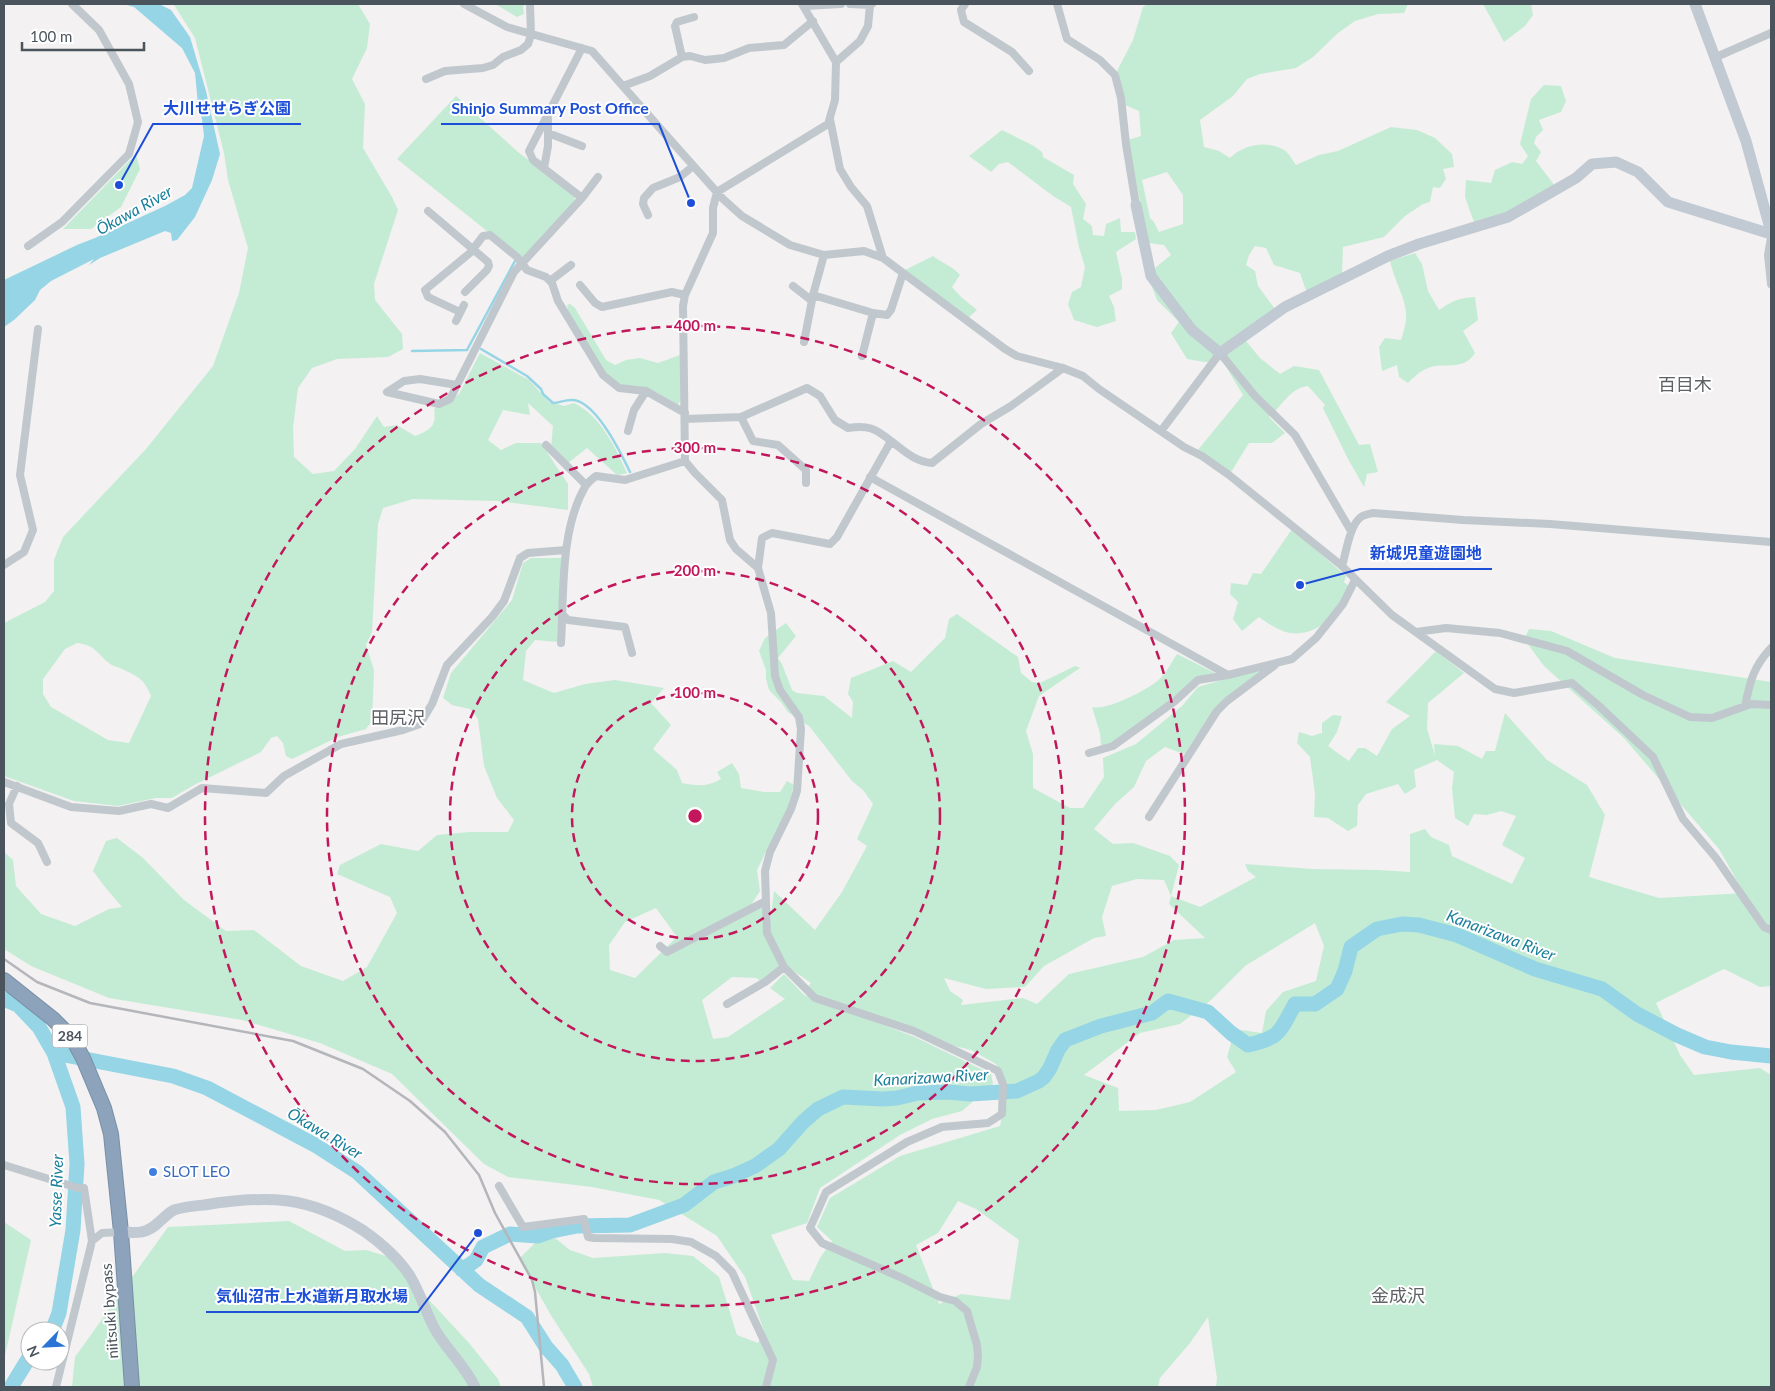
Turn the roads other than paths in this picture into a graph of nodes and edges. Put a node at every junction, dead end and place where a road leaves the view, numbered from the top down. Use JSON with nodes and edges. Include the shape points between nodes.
{"nodes":[{"id":1,"x":72,"y":4,"type":"edge"},
{"id":2,"x":464,"y":4,"type":"edge"},
{"id":3,"x":530,"y":4,"type":"edge"},
{"id":4,"x":841,"y":4,"type":"edge"},
{"id":5,"x":850,"y":4,"type":"edge"},
{"id":6,"x":871,"y":4,"type":"edge"},
{"id":7,"x":965,"y":4,"type":"edge"},
{"id":8,"x":1057,"y":4,"type":"edge"},
{"id":9,"x":1694,"y":4,"type":"edge"},
{"id":10,"x":804,"y":5,"type":"edge"},
{"id":11,"x":694,"y":18,"type":"dead end"},
{"id":12,"x":813,"y":21,"type":"junction"},
{"id":13,"x":1771,"y":33,"type":"edge"},
{"id":14,"x":530,"y":34,"type":"junction"},
{"id":15,"x":582,"y":48,"type":"junction"},
{"id":16,"x":682,"y":57,"type":"junction"},
{"id":17,"x":1714,"y":58,"type":"junction"},
{"id":18,"x":836,"y":62,"type":"junction"},
{"id":19,"x":1029,"y":72,"type":"dead end"},
{"id":20,"x":426,"y":79,"type":"dead end"},
{"id":21,"x":623,"y":86,"type":"junction"},
{"id":22,"x":548,"y":115,"type":"junction"},
{"id":23,"x":830,"y":119,"type":"junction"},
{"id":24,"x":548,"y":133,"type":"junction"},
{"id":25,"x":582,"y":146,"type":"dead end"},
{"id":26,"x":693,"y":166,"type":"junction"},
{"id":27,"x":544,"y":168,"type":"junction"},
{"id":28,"x":598,"y":177,"type":"dead end"},
{"id":29,"x":717,"y":192,"type":"junction"},
{"id":30,"x":582,"y":198,"type":"junction"},
{"id":31,"x":1136,"y":205,"type":"joint"},
{"id":32,"x":428,"y":212,"type":"dead end"},
{"id":33,"x":648,"y":215,"type":"dead end"},
{"id":34,"x":1771,"y":234,"type":"edge"},
{"id":35,"x":28,"y":246,"type":"dead end"},
{"id":36,"x":472,"y":248,"type":"junction"},
{"id":37,"x":824,"y":254,"type":"junction"},
{"id":38,"x":883,"y":258,"type":"junction"},
{"id":39,"x":521,"y":264,"type":"junction"},
{"id":40,"x":571,"y":265,"type":"dead end"},
{"id":41,"x":903,"y":273,"type":"junction"},
{"id":42,"x":550,"y":281,"type":"junction"},
{"id":43,"x":1771,"y":284,"type":"edge"},
{"id":44,"x":580,"y":285,"type":"dead end"},
{"id":45,"x":794,"y":286,"type":"dead end"},
{"id":46,"x":465,"y":292,"type":"dead end"},
{"id":47,"x":685,"y":294,"type":"junction"},
{"id":48,"x":812,"y":298,"type":"junction"},
{"id":49,"x":873,"y":313,"type":"junction"},
{"id":50,"x":456,"y":321,"type":"dead end"},
{"id":51,"x":38,"y":329,"type":"dead end"},
{"id":52,"x":804,"y":342,"type":"dead end"},
{"id":53,"x":1220,"y":353,"type":"junction"},
{"id":54,"x":862,"y":356,"type":"dead end"},
{"id":55,"x":1063,"y":368,"type":"junction"},
{"id":56,"x":457,"y":385,"type":"junction"},
{"id":57,"x":646,"y":391,"type":"junction"},
{"id":58,"x":685,"y":416,"type":"junction"},
{"id":59,"x":741,"y":417,"type":"junction"},
{"id":60,"x":628,"y":431,"type":"dead end"},
{"id":61,"x":1161,"y":431,"type":"junction"},
{"id":62,"x":891,"y":441,"type":"junction"},
{"id":63,"x":546,"y":446,"type":"dead end"},
{"id":64,"x":685,"y":461,"type":"junction"},
{"id":65,"x":870,"y":477,"type":"junction"},
{"id":66,"x":806,"y":483,"type":"dead end"},
{"id":67,"x":586,"y":485,"type":"junction"},
{"id":68,"x":1351,"y":531,"type":"junction"},
{"id":69,"x":1771,"y":542,"type":"edge"},
{"id":70,"x":566,"y":550,"type":"junction"},
{"id":71,"x":4,"y":565,"type":"edge"},
{"id":72,"x":1342,"y":566,"type":"junction"},
{"id":73,"x":758,"y":568,"type":"junction"},
{"id":74,"x":1355,"y":580,"type":"junction"},
{"id":75,"x":563,"y":615,"type":"junction"},
{"id":76,"x":1416,"y":632,"type":"junction"},
{"id":77,"x":561,"y":643,"type":"dead end"},
{"id":78,"x":1771,"y":648,"type":"edge"},
{"id":79,"x":632,"y":653,"type":"dead end"},
{"id":80,"x":1279,"y":662,"type":"junction"},
{"id":81,"x":1228,"y":676,"type":"junction"},
{"id":82,"x":1771,"y":705,"type":"edge"},
{"id":83,"x":1744,"y":706,"type":"junction"},
{"id":84,"x":1089,"y":753,"type":"dead end"},
{"id":85,"x":4,"y":782,"type":"edge"},
{"id":86,"x":17,"y":786,"type":"junction"},
{"id":87,"x":1149,"y":816,"type":"dead end"},
{"id":88,"x":48,"y":862,"type":"dead end"},
{"id":89,"x":766,"y":901,"type":"junction"},
{"id":90,"x":1771,"y":930,"type":"edge"},
{"id":91,"x":660,"y":946,"type":"dead end"},
{"id":92,"x":784,"y":967,"type":"junction"},
{"id":93,"x":7,"y":982,"type":"edge"},
{"id":94,"x":727,"y":1004,"type":"dead end"},
{"id":95,"x":4,"y":1165,"type":"edge"},
{"id":96,"x":499,"y":1186,"type":"dead end"},
{"id":97,"x":121,"y":1232,"type":"junction"},
{"id":98,"x":92,"y":1242,"type":"junction"},
{"id":99,"x":56,"y":1387,"type":"edge"},
{"id":100,"x":132,"y":1387,"type":"edge"},
{"id":101,"x":475,"y":1387,"type":"edge"},
{"id":102,"x":766,"y":1387,"type":"edge"},
{"id":103,"x":969,"y":1387,"type":"edge"}],
"edges":[{"from":1,"to":35,"type":"street","via":[[100,30],[128,84],[138,122],[129,154],[62,222]]},
{"from":2,"to":14,"type":"street","via":[[501,24]]},
{"from":3,"to":14,"type":"street"},
{"from":4,"to":10,"type":"street"},
{"from":5,"to":6,"type":"street"},
{"from":6,"to":18,"type":"street","via":[[868,26],[860,41]]},
{"from":7,"to":19,"type":"street","via":[[961,10],[964,22],[1012,52]]},
{"from":8,"to":31,"type":"street","via":[[1066,39],[1100,60],[1114,75],[1121,98]]},
{"from":9,"to":17,"type":"street"},
{"from":10,"to":12,"type":"street"},
{"from":11,"to":16,"type":"street","via":[[677,22],[675,26]]},
{"from":12,"to":16,"type":"street","via":[[784,44],[750,48],[724,58]]},
{"from":12,"to":18,"type":"street"},
{"from":13,"to":17,"type":"street"},
{"from":14,"to":15,"type":"street"},
{"from":14,"to":20,"type":"street","via":[[528,44],[521,50],[493,65],[445,71]]},
{"from":15,"to":21,"type":"street","via":[[592,51]]},
{"from":15,"to":22,"type":"street"},
{"from":16,"to":21,"type":"street","via":[[650,76]]},
{"from":17,"to":34,"type":"street","via":[[1746,142]]},
{"from":18,"to":23,"type":"street","via":[[835,100]]},
{"from":21,"to":26,"type":"street"},
{"from":22,"to":24,"type":"street"},
{"from":22,"to":27,"type":"street","via":[[529,151],[533,160]]},
{"from":23,"to":29,"type":"street","via":[[828,124]]},
{"from":23,"to":38,"type":"street","via":[[840,169],[868,206]]},
{"from":24,"to":25,"type":"street"},
{"from":24,"to":27,"type":"street"},
{"from":26,"to":29,"type":"street"},
{"from":26,"to":33,"type":"street","via":[[680,177],[653,188],[644,198]]},
{"from":27,"to":30,"type":"street"},
{"from":28,"to":30,"type":"street"},
{"from":29,"to":37,"type":"street","via":[[742,216],[790,245]]},
{"from":29,"to":47,"type":"street","via":[[712,208],[713,233]]},
{"from":30,"to":39,"type":"street"},
{"from":31,"to":53,"type":"street","via":[[1151,276],[1192,330]]},
{"from":32,"to":36,"type":"street"},
{"from":34,"to":43,"type":"street","via":[[1768,255]]},
{"from":34,"to":53,"type":"street","via":[[1668,202],[1638,172],[1616,162],[1592,164],[1576,178],[1508,217],[1388,256],[1285,307]]},
{"from":36,"to":39,"type":"street","via":[[483,236],[490,235]]},
{"from":36,"to":46,"type":"street","via":[[489,266]]},
{"from":36,"to":50,"type":"street","via":[[425,290],[428,297],[462,309]]},
{"from":37,"to":38,"type":"street","via":[[864,251]]},
{"from":37,"to":48,"type":"street"},
{"from":38,"to":41,"type":"street"},
{"from":39,"to":42,"type":"street"},
{"from":39,"to":56,"type":"street"},
{"from":40,"to":42,"type":"street"},
{"from":41,"to":49,"type":"street","via":[[887,315]]},
{"from":41,"to":55,"type":"street","via":[[1005,349],[1017,356]]},
{"from":42,"to":57,"type":"street","via":[[558,301],[603,374],[619,388]]},
{"from":44,"to":47,"type":"street","via":[[595,304],[602,307],[672,292]]},
{"from":45,"to":48,"type":"street"},
{"from":47,"to":58,"type":"street"},
{"from":48,"to":49,"type":"street"},
{"from":48,"to":52,"type":"street"},
{"from":49,"to":54,"type":"street"},
{"from":51,"to":71,"type":"street","via":[[20,475],[33,530],[24,552]]},
{"from":53,"to":61,"type":"street"},
{"from":53,"to":68,"type":"street","via":[[1255,396],[1295,435]]},
{"from":55,"to":61,"type":"street","via":[[1083,376]]},
{"from":55,"to":62,"type":"street","via":[[981,424],[932,463],[911,457]]},
{"from":56,"to":56,"type":"street","via":[[450,399],[439,404],[387,392],[404,381],[420,379]]},
{"from":57,"to":58,"type":"street"},
{"from":57,"to":60,"type":"street","via":[[634,410]]},
{"from":58,"to":59,"type":"street"},
{"from":58,"to":64,"type":"street"},
{"from":59,"to":62,"type":"street","via":[[807,388],[820,396],[841,424],[848,428],[876,429]]},
{"from":59,"to":66,"type":"street","via":[[753,441],[778,444],[806,470]]},
{"from":61,"to":72,"type":"street","via":[[1229,475]]},
{"from":62,"to":65,"type":"street"},
{"from":63,"to":67,"type":"street"},
{"from":64,"to":67,"type":"street","via":[[625,480],[596,476]]},
{"from":64,"to":73,"type":"street","via":[[722,500],[730,540]]},
{"from":65,"to":73,"type":"street","via":[[830,544],[772,533],[762,538]]},
{"from":65,"to":81,"type":"street"},
{"from":67,"to":70,"type":"street","via":[[569,529]]},
{"from":68,"to":69,"type":"street","via":[[1360,517],[1373,512]]},
{"from":68,"to":72,"type":"street"},
{"from":70,"to":75,"type":"street"},
{"from":70,"to":86,"type":"street","via":[[528,553],[520,558],[504,601],[447,665],[432,704],[420,724],[341,744],[284,776],[266,793],[202,788],[168,808],[151,804],[119,811],[71,807]]},
{"from":72,"to":74,"type":"street"},
{"from":73,"to":89,"type":"street","via":[[771,613],[775,676],[780,690],[799,717],[801,729],[797,791],[770,852],[765,871]]},
{"from":74,"to":76,"type":"street","via":[[1392,615]]},
{"from":74,"to":80,"type":"street","via":[[1342,604],[1316,638],[1292,659]]},
{"from":75,"to":77,"type":"street"},
{"from":75,"to":79,"type":"street","via":[[568,620],[625,627]]},
{"from":76,"to":83,"type":"street","via":[[1446,628],[1500,633],[1566,651],[1690,718],[1712,718]]},
{"from":76,"to":90,"type":"street","via":[[1495,689],[1514,693],[1572,683],[1654,757],[1683,820],[1716,858],[1764,927]]},
{"from":78,"to":83,"type":"street","via":[[1753,673]]},
{"from":80,"to":81,"type":"street"},
{"from":80,"to":87,"type":"street","via":[[1217,711]]},
{"from":81,"to":84,"type":"street","via":[[1198,680],[1113,746]]},
{"from":82,"to":83,"type":"street"},
{"from":85,"to":86,"type":"street"},
{"from":86,"to":88,"type":"street","via":[[9,804],[11,824],[38,843]]},
{"from":89,"to":91,"type":"street","via":[[667,952]]},
{"from":89,"to":92,"type":"street","via":[[767,933]]},
{"from":92,"to":94,"type":"street"},
{"from":92,"to":103,"type":"street","via":[[815,998],[914,1031],[998,1071],[1003,1084],[1002,1114],[988,1122],[942,1127],[907,1142],[826,1192],[810,1228],[822,1243],[955,1301],[968,1311],[978,1356]]},
{"from":93,"to":97,"type":"highway","number":"284","via":[[53,1018],[72,1038],[83,1058],[111,1134]]},
{"from":95,"to":98,"type":"street","via":[[84,1188]]},
{"from":96,"to":102,"type":"street","via":[[523,1227],[584,1219],[588,1237],[672,1239],[691,1242],[716,1256],[732,1272],[772,1360]]},
{"from":97,"to":98,"type":"street","via":[[102,1233]]},
{"from":97,"to":100,"type":"highway","name":"niitsuki bypass","number":"284"},
{"from":97,"to":101,"type":"street","via":[[145,1232],[173,1210],[239,1199],[269,1198],[304,1203],[330,1212],[375,1239],[409,1274],[442,1342]]},
{"from":98,"to":99,"type":"street"}]}
